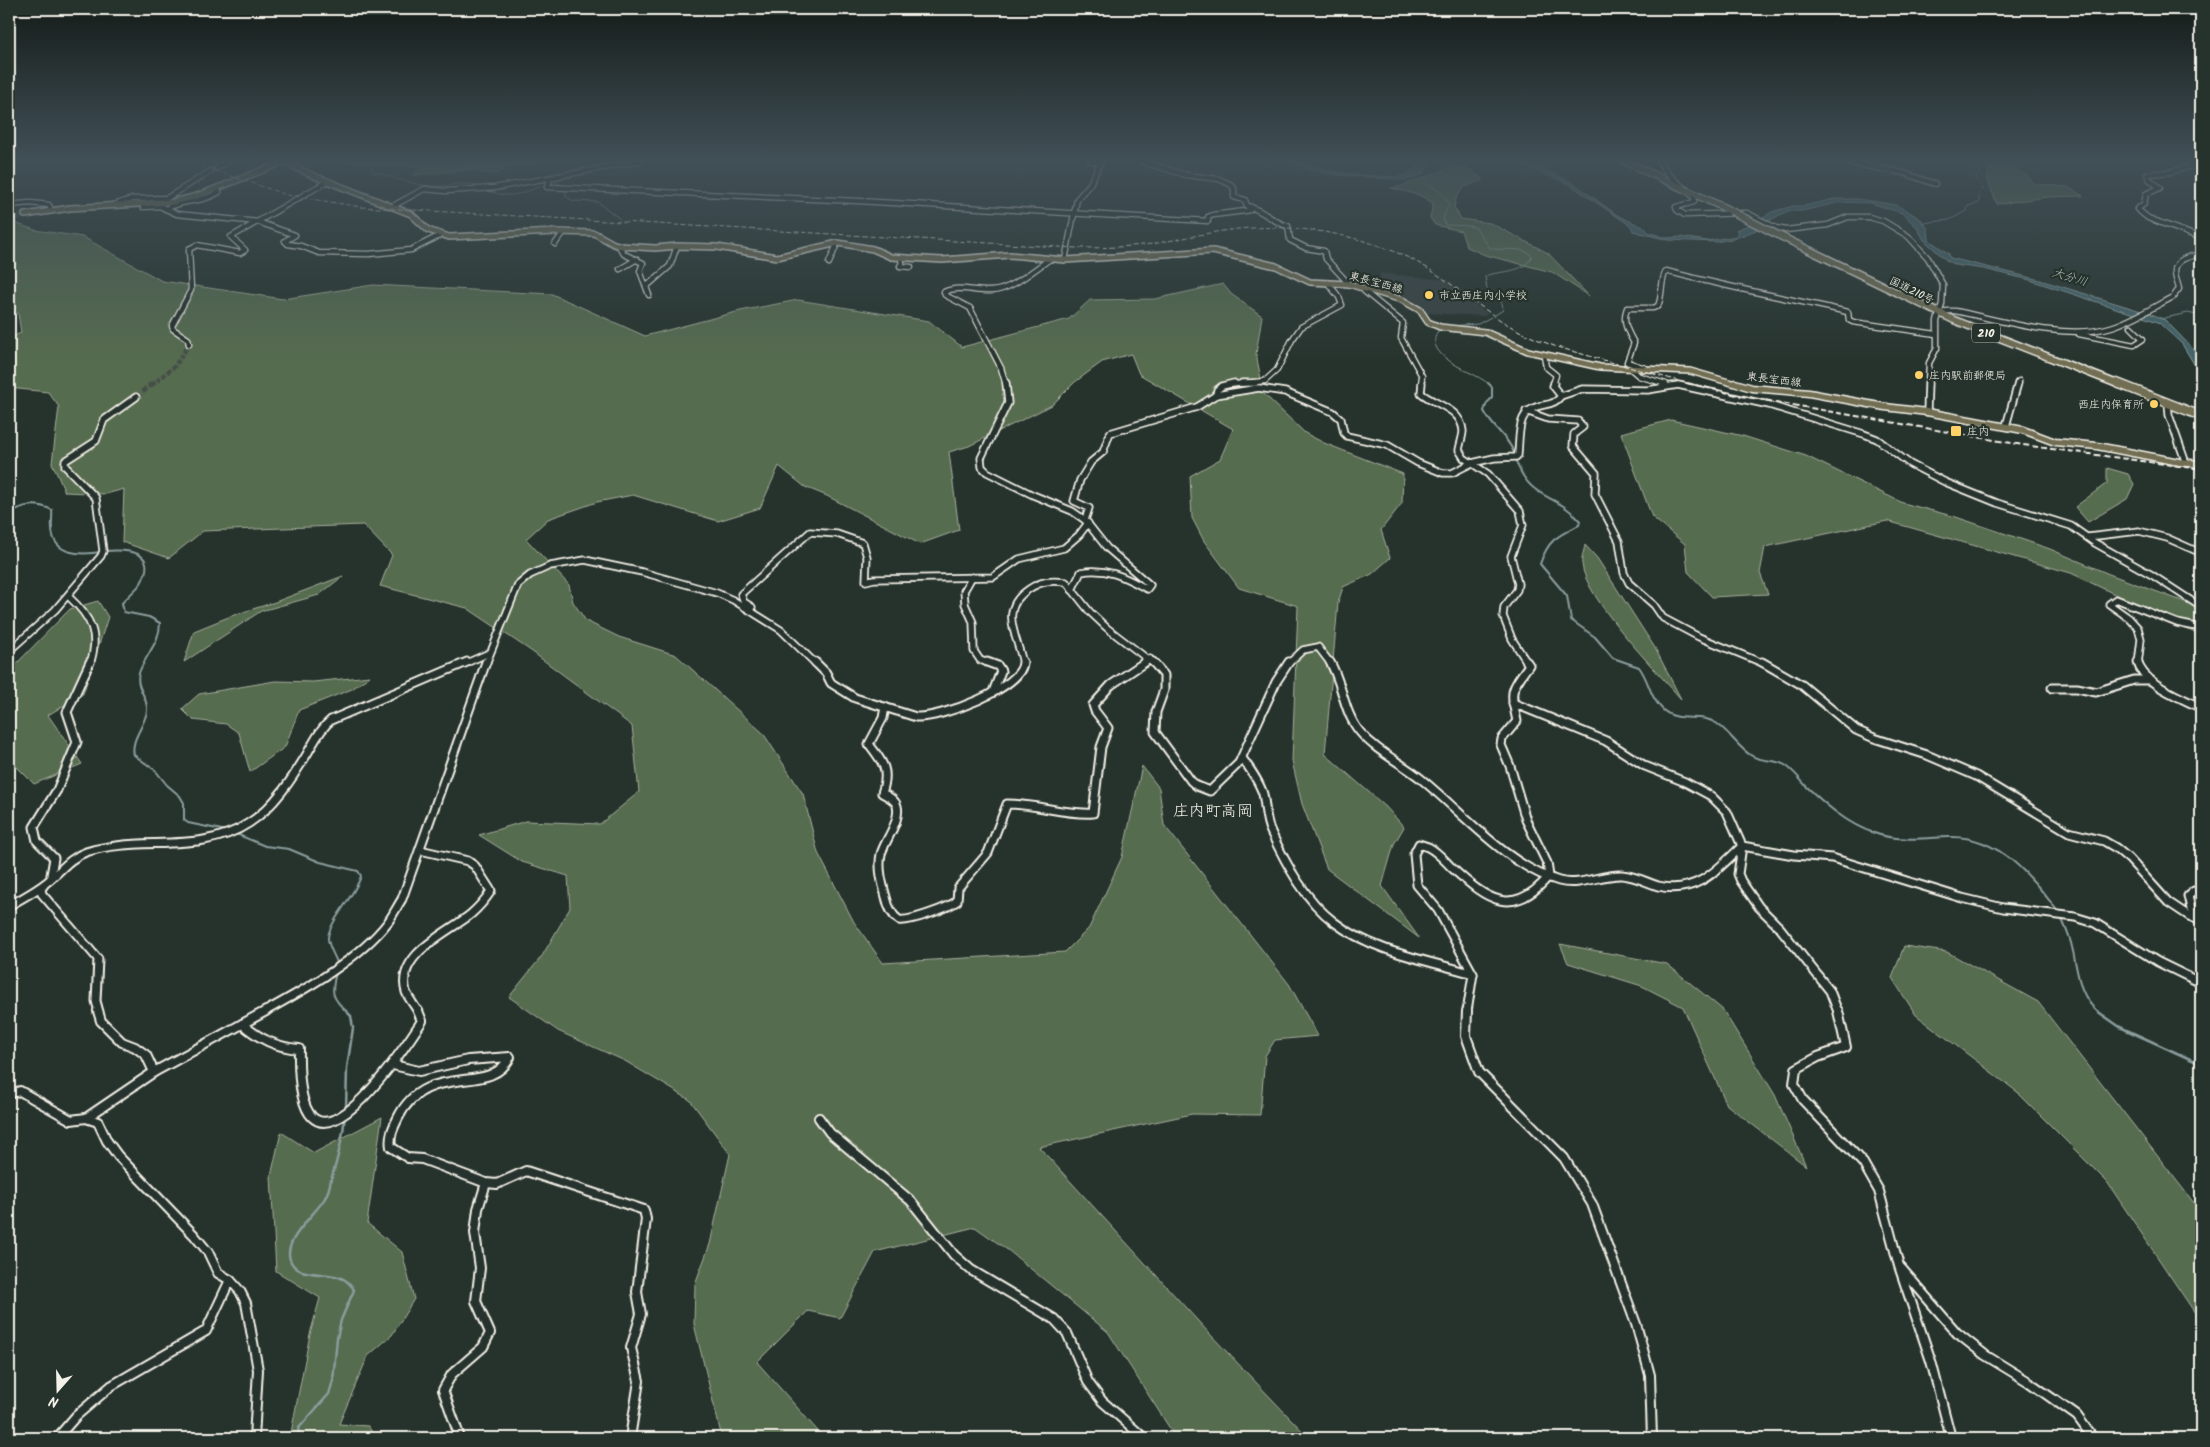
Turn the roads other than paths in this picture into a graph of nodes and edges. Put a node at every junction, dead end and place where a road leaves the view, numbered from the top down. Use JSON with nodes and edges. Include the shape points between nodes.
{"nodes":[{"id":1,"x":244,"y":229,"type":"edge"},
{"id":2,"x":277,"y":229,"type":"edge"},
{"id":3,"x":427,"y":229,"type":"edge"},
{"id":4,"x":1072,"y":229,"type":"edge"},
{"id":5,"x":1288,"y":229,"type":"edge"},
{"id":6,"x":1765,"y":229,"type":"edge"},
{"id":7,"x":1781,"y":229,"type":"edge"},
{"id":8,"x":1799,"y":229,"type":"edge"},
{"id":9,"x":1896,"y":229,"type":"edge"},
{"id":10,"x":2176,"y":229,"type":"edge"},
{"id":11,"x":564,"y":232,"type":"junction"},
{"id":12,"x":441,"y":236,"type":"junction"},
{"id":13,"x":2201,"y":238,"type":"edge"},
{"id":14,"x":555,"y":244,"type":"dead end"},
{"id":15,"x":837,"y":244,"type":"junction"},
{"id":16,"x":622,"y":246,"type":"junction"},
{"id":17,"x":678,"y":246,"type":"junction"},
{"id":18,"x":2201,"y":254,"type":"edge"},
{"id":19,"x":637,"y":259,"type":"junction"},
{"id":20,"x":901,"y":259,"type":"junction"},
{"id":21,"x":1050,"y":259,"type":"junction"},
{"id":22,"x":1066,"y":260,"type":"junction"},
{"id":23,"x":829,"y":263,"type":"dead end"},
{"id":24,"x":911,"y":267,"type":"dead end"},
{"id":25,"x":620,"y":269,"type":"dead end"},
{"id":26,"x":1328,"y":284,"type":"junction"},
{"id":27,"x":1349,"y":284,"type":"junction"},
{"id":28,"x":647,"y":286,"type":"junction"},
{"id":29,"x":1363,"y":288,"type":"junction"},
{"id":30,"x":649,"y":295,"type":"dead end"},
{"id":31,"x":1941,"y":314,"type":"junction"},
{"id":32,"x":2131,"y":327,"type":"dead end"},
{"id":33,"x":2061,"y":330,"type":"junction"},
{"id":34,"x":1936,"y":334,"type":"junction"},
{"id":35,"x":189,"y":344,"type":"dead end"},
{"id":36,"x":1544,"y":355,"type":"junction"},
{"id":37,"x":1631,"y":369,"type":"junction"},
{"id":38,"x":1651,"y":370,"type":"junction"},
{"id":39,"x":2019,"y":381,"type":"dead end"},
{"id":40,"x":1666,"y":384,"type":"junction"},
{"id":41,"x":1216,"y":395,"type":"junction"},
{"id":42,"x":1561,"y":396,"type":"junction"},
{"id":43,"x":136,"y":398,"type":"tunnel mouth"},
{"id":44,"x":2168,"y":403,"type":"junction"},
{"id":45,"x":1526,"y":411,"type":"junction"},
{"id":46,"x":1927,"y":412,"type":"junction"},
{"id":47,"x":2201,"y":416,"type":"edge"},
{"id":48,"x":2006,"y":426,"type":"junction"},
{"id":49,"x":1472,"y":463,"type":"junction"},
{"id":50,"x":2186,"y":463,"type":"junction"},
{"id":51,"x":2201,"y":464,"type":"edge"},
{"id":52,"x":1087,"y":521,"type":"junction"},
{"id":53,"x":2088,"y":537,"type":"junction"},
{"id":54,"x":2201,"y":553,"type":"edge"},
{"id":55,"x":972,"y":577,"type":"junction"},
{"id":56,"x":1072,"y":590,"type":"junction"},
{"id":57,"x":69,"y":597,"type":"junction"},
{"id":58,"x":2201,"y":607,"type":"edge"},
{"id":59,"x":754,"y":613,"type":"junction"},
{"id":60,"x":2201,"y":628,"type":"edge"},
{"id":61,"x":9,"y":650,"type":"edge"},
{"id":62,"x":489,"y":653,"type":"junction"},
{"id":63,"x":1150,"y":659,"type":"junction"},
{"id":64,"x":2148,"y":680,"type":"junction"},
{"id":65,"x":2052,"y":688,"type":"dead end"},
{"id":66,"x":993,"y":692,"type":"junction"},
{"id":67,"x":1513,"y":703,"type":"junction"},
{"id":68,"x":885,"y":707,"type":"junction"},
{"id":69,"x":2201,"y":708,"type":"edge"},
{"id":70,"x":1242,"y":758,"type":"junction"},
{"id":71,"x":1742,"y":846,"type":"junction"},
{"id":72,"x":420,"y":850,"type":"junction"},
{"id":73,"x":1549,"y":876,"type":"junction"},
{"id":74,"x":46,"y":882,"type":"junction"},
{"id":75,"x":2201,"y":893,"type":"edge"},
{"id":76,"x":9,"y":906,"type":"edge"},
{"id":77,"x":2201,"y":922,"type":"edge"},
{"id":78,"x":1473,"y":974,"type":"junction"},
{"id":79,"x":2201,"y":983,"type":"edge"},
{"id":80,"x":242,"y":1024,"type":"junction"},
{"id":81,"x":393,"y":1064,"type":"junction"},
{"id":82,"x":154,"y":1072,"type":"junction"},
{"id":83,"x":9,"y":1094,"type":"edge"},
{"id":84,"x":86,"y":1118,"type":"junction"},
{"id":85,"x":818,"y":1118,"type":"dead end"},
{"id":86,"x":486,"y":1183,"type":"junction"},
{"id":87,"x":1899,"y":1266,"type":"junction"},
{"id":88,"x":230,"y":1280,"type":"junction"},
{"id":89,"x":57,"y":1438,"type":"edge"},
{"id":90,"x":254,"y":1438,"type":"edge"},
{"id":91,"x":460,"y":1438,"type":"edge"},
{"id":92,"x":630,"y":1438,"type":"edge"},
{"id":93,"x":1144,"y":1438,"type":"edge"},
{"id":94,"x":1652,"y":1438,"type":"edge"},
{"id":95,"x":1951,"y":1438,"type":"edge"},
{"id":96,"x":2093,"y":1438,"type":"edge"}],
"edges":[{"from":1,"to":35,"type":"street","via":[[231,237],[245,250],[240,253],[197,245],[189,249],[191,290],[172,326]]},
{"from":2,"to":12,"type":"street","via":[[295,235],[285,241],[288,244],[329,254],[406,251]]},
{"from":3,"to":12,"type":"main road"},
{"from":4,"to":22,"type":"street"},
{"from":5,"to":27,"type":"street","via":[[1290,240],[1324,252],[1326,259]]},
{"from":6,"to":31,"type":"highway","name":"国道210号","number":"210","bridge":true},
{"from":7,"to":8,"type":"street"},
{"from":9,"to":31,"type":"street","via":[[1912,239],[1930,260],[1943,285]]},
{"from":10,"to":13,"type":"street"},
{"from":11,"to":12,"type":"main road","name":"東長宝西線"},
{"from":11,"to":14,"type":"street"},
{"from":11,"to":16,"type":"main road","name":"東長宝西線","via":[[598,234]]},
{"from":15,"to":17,"type":"main road","name":"東長宝西線","via":[[776,257],[727,248]]},
{"from":15,"to":20,"type":"main road","name":"東長宝西線","via":[[863,247]]},
{"from":15,"to":23,"type":"street"},
{"from":16,"to":17,"type":"main road","name":"東長宝西線"},
{"from":16,"to":19,"type":"street","via":[[624,254]]},
{"from":17,"to":28,"type":"street","via":[[670,267]]},
{"from":18,"to":33,"type":"street","via":[[2179,263],[2175,272],[2179,289],[2175,296],[2121,322],[2096,330]]},
{"from":19,"to":25,"type":"street"},
{"from":19,"to":28,"type":"street","via":[[643,263],[640,271]]},
{"from":20,"to":21,"type":"main road","name":"東長宝西線","via":[[942,260],[1010,255]]},
{"from":20,"to":24,"type":"street","via":[[900,266]]},
{"from":21,"to":22,"type":"main road","name":"東長宝西線"},
{"from":21,"to":52,"type":"street","via":[[998,290],[952,288],[947,289],[945,295],[970,308],[1001,368],[1007,388],[1008,402],[980,458],[982,467],[986,472]]},
{"from":22,"to":26,"type":"main road","name":"東長宝西線","via":[[1213,251],[1276,266],[1310,282]]},
{"from":26,"to":27,"type":"main road","name":"東長宝西線"},
{"from":26,"to":41,"type":"street","via":[[1342,305],[1302,327],[1267,380],[1223,384]]},
{"from":27,"to":29,"type":"main road","name":"東長宝西線"},
{"from":28,"to":30,"type":"street"},
{"from":29,"to":36,"type":"main road","name":"東長宝西線","via":[[1410,302],[1428,322],[1440,327],[1485,332]]},
{"from":29,"to":49,"type":"street","via":[[1403,323],[1401,338],[1422,376],[1421,393],[1454,412],[1463,430],[1459,450]]},
{"from":31,"to":33,"type":"street","via":[[1955,311]]},
{"from":31,"to":34,"type":"street"},
{"from":31,"to":44,"type":"highway","name":"国道210号","number":"210"},
{"from":32,"to":33,"type":"street","via":[[2142,339],[2132,346]]},
{"from":34,"to":38,"type":"street","via":[[1852,322],[1848,312],[1666,271],[1662,276],[1663,291],[1658,306],[1628,308],[1625,312],[1624,324],[1634,343],[1626,362]]},
{"from":34,"to":46,"type":"street","via":[[1937,347],[1928,363]]},
{"from":36,"to":37,"type":"main road","name":"東長宝西線","via":[[1600,367]]},
{"from":36,"to":42,"type":"street","via":[[1543,362],[1546,369],[1556,375],[1553,386]]},
{"from":37,"to":38,"type":"main road","name":"東長宝西線"},
{"from":37,"to":40,"type":"street","via":[[1639,377]]},
{"from":38,"to":46,"type":"main road","name":"東長宝西線","via":[[1690,371],[1752,388],[1809,393],[1886,408]]},
{"from":39,"to":48,"type":"street"},
{"from":40,"to":42,"type":"street","via":[[1646,390],[1581,388]]},
{"from":40,"to":53,"type":"street","via":[[1769,405],[1864,434],[1935,478],[1997,503],[2071,526]]},
{"from":41,"to":49,"type":"street","via":[[1259,388],[1285,392],[1334,412],[1341,419],[1347,436],[1387,445],[1431,469],[1452,473]]},
{"from":41,"to":52,"type":"street","via":[[1181,412],[1110,433],[1103,452],[1091,462],[1073,498],[1089,508]]},
{"from":42,"to":45,"type":"street","via":[[1557,402],[1536,405]]},
{"from":43,"to":57,"type":"street","via":[[104,420],[96,441],[65,461],[65,466],[96,498],[103,551],[101,559]]},
{"from":44,"to":47,"type":"highway","name":"国道210号","number":"210"},
{"from":44,"to":50,"type":"street","via":[[2168,417]]},
{"from":45,"to":49,"type":"street","via":[[1517,457]]},
{"from":45,"to":77,"type":"street","via":[[1582,424],[1583,427],[1572,438],[1574,446],[1596,473],[1595,494],[1619,541],[1624,573],[1629,583],[1654,605],[1663,618],[1782,672],[1817,696],[1856,730],[1976,776],[2069,832],[2104,841],[2129,859],[2168,902]]},
{"from":46,"to":48,"type":"main road","name":"東長宝西線"},
{"from":48,"to":50,"type":"main road","name":"東長宝西線","via":[[2055,442],[2097,446]]},
{"from":49,"to":67,"type":"street","via":[[1507,494],[1523,518],[1511,556],[1517,590],[1504,607],[1503,616],[1512,639],[1529,665],[1514,685]]},
{"from":50,"to":51,"type":"main road","name":"東長宝西線"},
{"from":52,"to":55,"type":"street","via":[[1076,541],[1068,548],[1016,560],[1003,573]]},
{"from":52,"to":56,"type":"street","via":[[1107,548],[1150,585],[1147,589],[1114,572],[1091,569],[1081,572]]},
{"from":53,"to":54,"type":"street","via":[[2141,532]]},
{"from":53,"to":58,"type":"street"},
{"from":55,"to":59,"type":"street","via":[[866,581],[867,557],[863,543],[826,532],[810,532],[741,594]]},
{"from":55,"to":66,"type":"street","via":[[964,591],[973,622],[974,651],[980,660],[1001,670]]},
{"from":56,"to":63,"type":"street","via":[[1106,628]]},
{"from":56,"to":66,"type":"street","via":[[1066,582],[1052,580],[1038,583],[1020,595],[1011,615],[1023,668],[1019,675]]},
{"from":57,"to":61,"type":"street"},
{"from":57,"to":74,"type":"street","via":[[77,603],[95,638],[86,670],[67,712],[77,742],[57,790],[34,826],[37,839],[54,855],[56,864]]},
{"from":59,"to":62,"type":"street","via":[[717,593],[617,566],[574,560],[550,566],[518,584]]},
{"from":59,"to":68,"type":"street","via":[[795,642],[826,673],[831,683],[855,698]]},
{"from":60,"to":64,"type":"street","via":[[2177,624],[2116,599],[2109,604],[2140,631],[2138,664],[2140,672]]},
{"from":62,"to":72,"type":"street"},
{"from":62,"to":74,"type":"street","via":[[324,724],[276,798],[239,829],[219,836],[107,847],[84,853],[62,866]]},
{"from":63,"to":68,"type":"street","via":[[1109,688],[1093,705],[1108,728],[1101,747],[1093,813],[1079,815],[1036,805],[1008,804],[988,853],[958,888],[957,902],[947,909],[933,910],[909,920],[899,920],[891,914],[880,864],[884,842],[896,820],[898,808],[882,793],[887,775],[885,764],[869,744],[873,732],[884,719]]},
{"from":63,"to":70,"type":"street","via":[[1165,680],[1156,712],[1155,732],[1191,781],[1210,791],[1224,781]]},
{"from":64,"to":65,"type":"street","via":[[2134,680],[2096,692]]},
{"from":64,"to":69,"type":"street"},
{"from":66,"to":68,"type":"street","via":[[926,718]]},
{"from":67,"to":71,"type":"street","via":[[1606,741],[1645,766],[1711,796],[1727,812]]},
{"from":67,"to":73,"type":"street","via":[[1517,721],[1502,739],[1501,746],[1531,832],[1549,865]]},
{"from":70,"to":73,"type":"street","via":[[1274,686],[1286,668],[1302,650],[1318,647],[1332,662],[1359,730],[1421,778],[1491,841],[1526,867]]},
{"from":70,"to":78,"type":"street","via":[[1257,779],[1269,828],[1284,858],[1306,893],[1325,914],[1367,940]]},
{"from":71,"to":73,"type":"street","via":[[1703,883],[1694,886],[1673,889],[1612,874],[1571,882],[1558,882]]},
{"from":71,"to":79,"type":"street","via":[[1832,858],[2003,908],[2095,922],[2158,962]]},
{"from":71,"to":87,"type":"street","via":[[1738,874],[1741,881],[1759,907],[1830,990],[1844,1032],[1846,1048],[1796,1068],[1794,1084],[1803,1100],[1867,1170],[1879,1191]]},
{"from":72,"to":80,"type":"street","via":[[396,910],[360,951],[303,991]]},
{"from":72,"to":81,"type":"street","via":[[468,861],[475,866],[491,891],[476,910],[417,955],[408,968],[406,992],[420,1011],[422,1021]]},
{"from":73,"to":78,"type":"street","via":[[1519,900],[1499,900],[1461,876],[1428,845],[1416,847],[1417,885],[1438,910]]},
{"from":74,"to":76,"type":"street"},
{"from":74,"to":82,"type":"street","via":[[41,889],[42,894],[98,959],[96,1000],[101,1021],[122,1042],[146,1055]]},
{"from":75,"to":77,"type":"street","via":[[2194,891],[2188,896],[2191,909]]},
{"from":78,"to":94,"type":"street","via":[[1466,1016],[1466,1036],[1471,1052],[1479,1072],[1488,1083],[1564,1158],[1592,1204],[1636,1324],[1650,1375]]},
{"from":80,"to":81,"type":"street","via":[[280,1048],[299,1049],[298,1075],[308,1114],[316,1120],[326,1122],[343,1116]]},
{"from":80,"to":82,"type":"street"},
{"from":81,"to":86,"type":"street","via":[[419,1071],[468,1060],[510,1057],[509,1064],[502,1070],[424,1088],[402,1111],[388,1137],[390,1147],[408,1158],[422,1159]]},
{"from":82,"to":84,"type":"street"},
{"from":83,"to":84,"type":"street","via":[[20,1091],[71,1120]]},
{"from":84,"to":88,"type":"street","via":[[98,1122],[118,1156],[194,1235],[208,1252],[218,1273]]},
{"from":85,"to":93,"type":"street","via":[[830,1133],[911,1201],[954,1255],[971,1270],[1054,1320],[1067,1334],[1088,1382],[1102,1401]]},
{"from":86,"to":91,"type":"street","via":[[475,1234],[480,1268],[476,1301],[490,1333],[483,1347],[452,1374],[443,1390]]},
{"from":86,"to":92,"type":"street","via":[[497,1184],[526,1171],[644,1210],[646,1219],[637,1292],[640,1314],[632,1348],[638,1381]]},
{"from":87,"to":95,"type":"street","via":[[1931,1361]]},
{"from":87,"to":96,"type":"street","via":[[1957,1334],[2077,1416]]},
{"from":88,"to":89,"type":"street","via":[[206,1331],[111,1386],[76,1416]]},
{"from":88,"to":90,"type":"street","via":[[246,1303],[258,1370]]}]}
